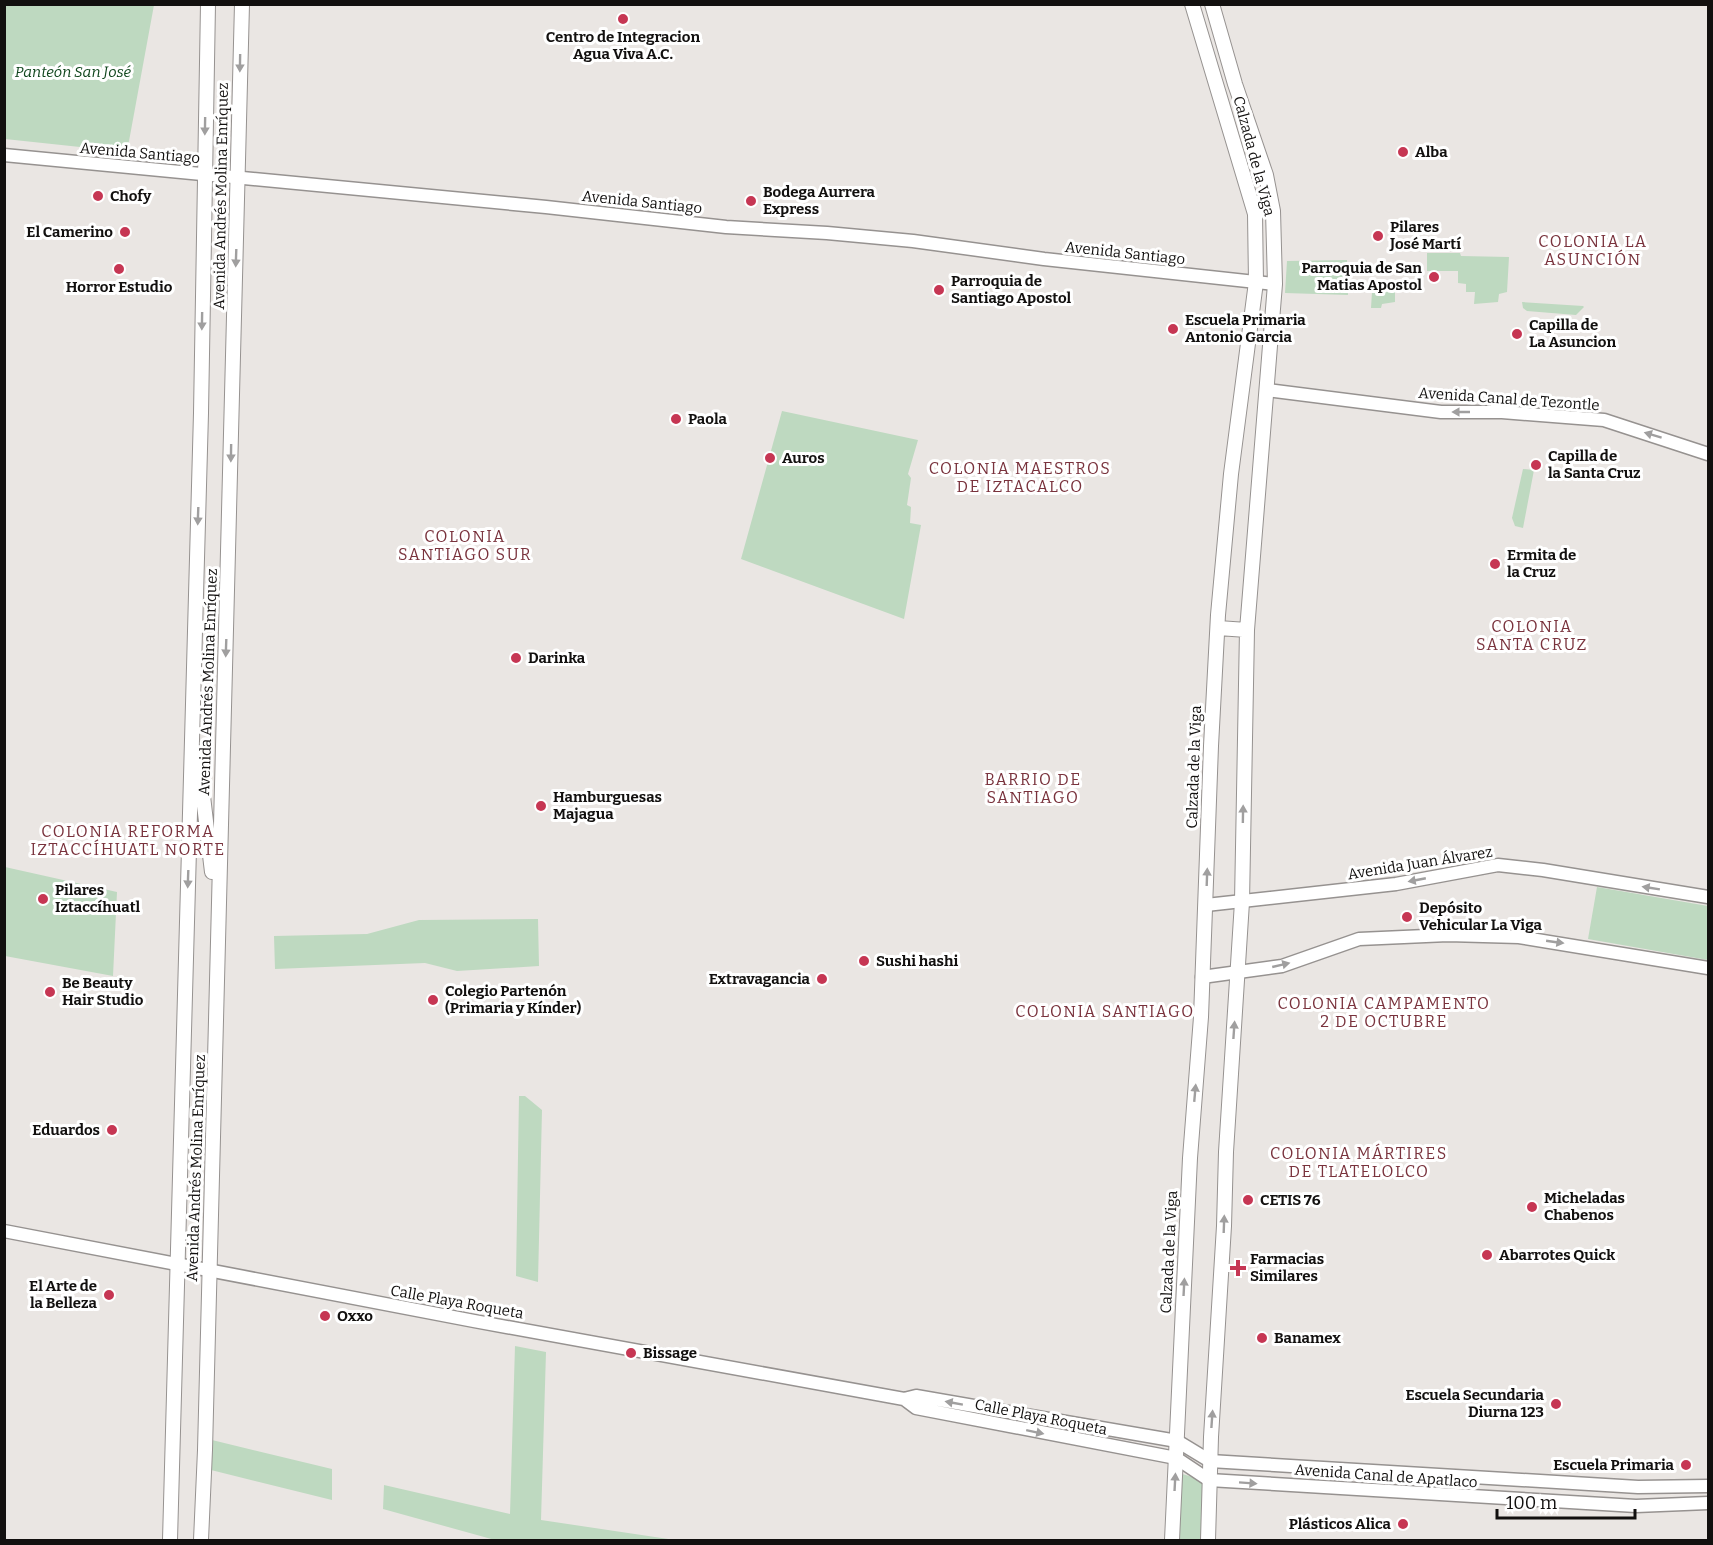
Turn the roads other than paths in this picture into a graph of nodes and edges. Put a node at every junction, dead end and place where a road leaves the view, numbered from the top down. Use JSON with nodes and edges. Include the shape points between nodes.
{"nodes":[{"id":1,"x":208,"y":4,"type":"edge"},
{"id":2,"x":242,"y":4,"type":"edge"},
{"id":3,"x":1192,"y":4,"type":"edge"},
{"id":4,"x":1212,"y":4,"type":"edge"},
{"id":5,"x":1235,"y":84,"type":"junction"},
{"id":6,"x":1218,"y":88,"type":"junction"},
{"id":7,"x":4,"y":155,"type":"edge"},
{"id":8,"x":204,"y":174,"type":"junction"},
{"id":9,"x":238,"y":177,"type":"junction"},
{"id":10,"x":1256,"y":282,"type":"junction"},
{"id":11,"x":1275,"y":284,"type":"junction"},
{"id":12,"x":1267,"y":390,"type":"junction"},
{"id":13,"x":1708,"y":454,"type":"edge"},
{"id":14,"x":1218,"y":628,"type":"junction"},
{"id":15,"x":1247,"y":630,"type":"junction"},
{"id":16,"x":193,"y":708,"type":"junction"},
{"id":17,"x":1708,"y":897,"type":"edge"},
{"id":18,"x":1242,"y":902,"type":"junction"},
{"id":19,"x":1206,"y":905,"type":"junction"},
{"id":20,"x":218,"y":921,"type":"junction"},
{"id":21,"x":1708,"y":968,"type":"edge"},
{"id":22,"x":1238,"y":972,"type":"junction"},
{"id":23,"x":1202,"y":977,"type":"junction"},
{"id":24,"x":4,"y":1231,"type":"edge"},
{"id":25,"x":178,"y":1264,"type":"junction"},
{"id":26,"x":209,"y":1270,"type":"junction"},
{"id":27,"x":904,"y":1399,"type":"junction"},
{"id":28,"x":1177,"y":1441,"type":"junction"},
{"id":29,"x":1176,"y":1458,"type":"junction"},
{"id":30,"x":1210,"y":1461,"type":"junction"},
{"id":31,"x":1209,"y":1480,"type":"junction"},
{"id":32,"x":1708,"y":1486,"type":"edge"},
{"id":33,"x":1708,"y":1503,"type":"edge"},
{"id":34,"x":170,"y":1540,"type":"edge"},
{"id":35,"x":201,"y":1540,"type":"edge"},
{"id":36,"x":1172,"y":1540,"type":"edge"},
{"id":37,"x":1208,"y":1540,"type":"edge"}],
"edges":[{"from":1,"to":8,"type":"main road","name":"Avenida Andrés Molina Enríquez","one_way":true},
{"from":2,"to":9,"type":"main road","name":"Avenida Andrés Molina Enríquez","one_way":true},
{"from":3,"to":6,"type":"main road","name":"Calzada de la Viga"},
{"from":4,"to":5,"type":"main road","name":"Calzada de la Viga"},
{"from":5,"to":6,"type":"main road"},
{"from":5,"to":11,"type":"main road","name":"Calzada de la Viga","via":[[1266,175],[1272,211]]},
{"from":6,"to":10,"type":"main road","name":"Calzada de la Viga","via":[[1255,214]]},
{"from":7,"to":8,"type":"street","name":"Avenida Santiago"},
{"from":8,"to":9,"type":"street","name":"Avenida Santiago"},
{"from":8,"to":16,"type":"main road","name":"Avenida Andrés Molina Enríquez","one_way":true},
{"from":9,"to":10,"type":"street","name":"Avenida Santiago","via":[[726,227],[922,242]]},
{"from":9,"to":20,"type":"main road","name":"Avenida Andrés Molina Enríquez","one_way":true},
{"from":10,"to":11,"type":"street","name":"Avenida Santiago"},
{"from":10,"to":14,"type":"main road","name":"Calzada de la Viga","via":[[1231,474]]},
{"from":11,"to":12,"type":"main road","name":"Calzada de la Viga"},
{"from":13,"to":12,"type":"street","name":"Avenida Canal de Tezontle","one_way":true,"via":[[1604,420],[1441,412]]},
{"from":12,"to":15,"type":"main road","name":"Calzada de la Viga"},
{"from":14,"to":15,"type":"main road"},
{"from":19,"to":14,"type":"main road","name":"Calzada de la Viga","one_way":true},
{"from":18,"to":15,"type":"main road","name":"Calzada de la Viga","one_way":true},
{"from":16,"to":20,"type":"main road"},
{"from":16,"to":25,"type":"main road","name":"Avenida Andrés Molina Enríquez","one_way":true},
{"from":17,"to":18,"type":"street","name":"Avenida Juan Álvarez","one_way":true,"via":[[1498,865],[1396,884]]},
{"from":18,"to":19,"type":"street","name":"Avenida Juan Álvarez"},
{"from":18,"to":22,"type":"main road","name":"Calzada de la Viga"},
{"from":19,"to":23,"type":"main road","name":"Calzada de la Viga"},
{"from":20,"to":26,"type":"main road","name":"Avenida Andrés Molina Enríquez"},
{"from":22,"to":21,"type":"street","one_way":true,"via":[[1282,966],[1359,939],[1448,935],[1519,937]]},
{"from":22,"to":23,"type":"street"},
{"from":30,"to":22,"type":"main road","name":"Calzada de la Viga","one_way":true},
{"from":28,"to":23,"type":"main road","name":"Calzada de la Viga","one_way":true},
{"from":24,"to":25,"type":"street","name":"Calle Playa Roqueta"},
{"from":25,"to":26,"type":"street","name":"Calle Playa Roqueta"},
{"from":25,"to":34,"type":"main road","name":"Avenida Andrés Molina Enríquez"},
{"from":26,"to":27,"type":"street","name":"Calle Playa Roqueta"},
{"from":26,"to":35,"type":"main road","name":"Avenida Andrés Molina Enríquez"},
{"from":28,"to":27,"type":"street","name":"Calle Playa Roqueta","one_way":true,"via":[[916,1396]]},
{"from":27,"to":29,"type":"street","name":"Calle Playa Roqueta","one_way":true,"via":[[916,1408]]},
{"from":28,"to":29,"type":"main road","name":"Calzada de la Viga"},
{"from":28,"to":30,"type":"street","name":"Avenida Canal de Apatlaco"},
{"from":29,"to":31,"type":"street"},
{"from":36,"to":29,"type":"main road","name":"Calzada de la Viga","one_way":true},
{"from":30,"to":31,"type":"main road","name":"Calzada de la Viga"},
{"from":30,"to":32,"type":"street","name":"Avenida Canal de Apatlaco","via":[[1638,1487]]},
{"from":31,"to":33,"type":"street","name":"Avenida Canal de Apatlaco","one_way":true,"via":[[1636,1506]]},
{"from":31,"to":37,"type":"main road","name":"Calzada de la Viga"}]}
